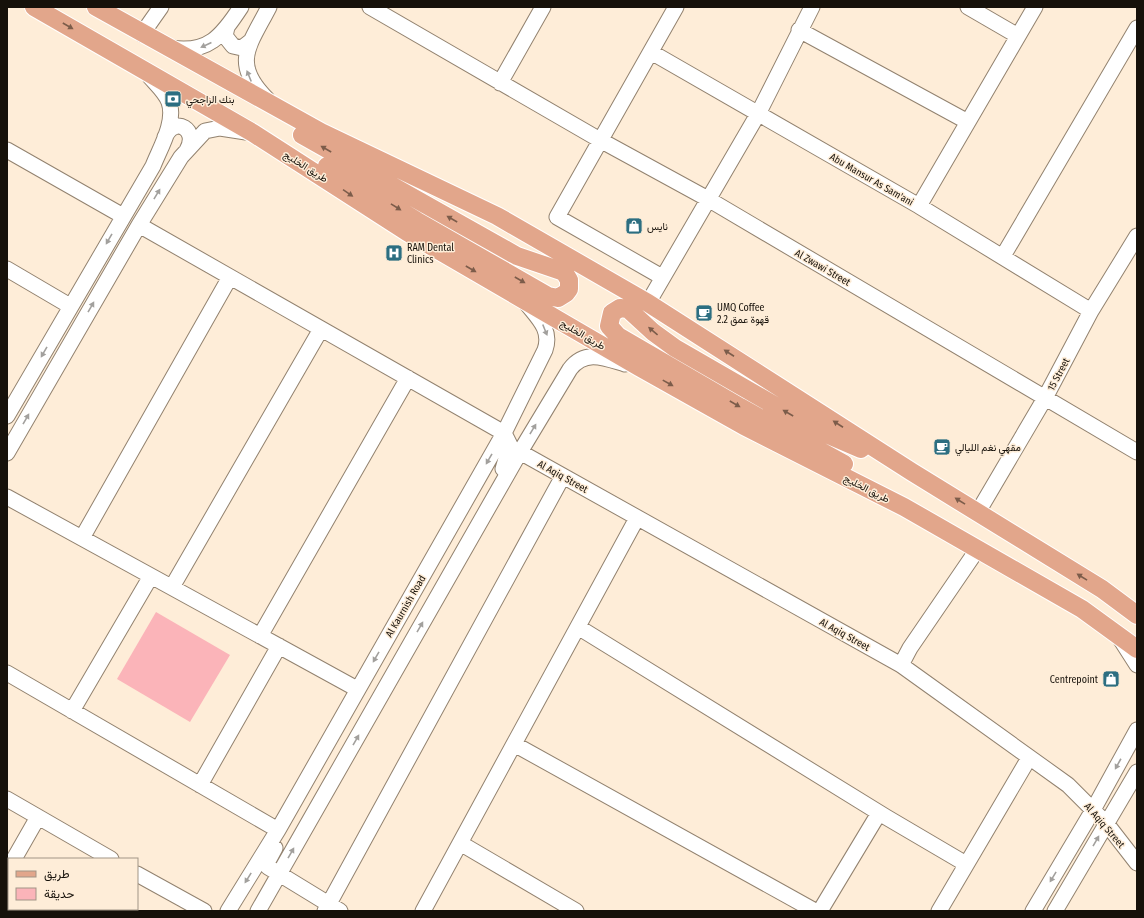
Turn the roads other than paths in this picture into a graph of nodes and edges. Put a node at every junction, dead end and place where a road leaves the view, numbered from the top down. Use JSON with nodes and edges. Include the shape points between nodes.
{"nodes":[{"id":1,"x":34,"y":7,"type":"edge"},
{"id":2,"x":96,"y":7,"type":"edge"},
{"id":3,"x":161,"y":7,"type":"edge"},
{"id":4,"x":269,"y":7,"type":"edge"},
{"id":5,"x":370,"y":7,"type":"edge"},
{"id":6,"x":543,"y":7,"type":"edge"},
{"id":7,"x":676,"y":7,"type":"edge"},
{"id":8,"x":812,"y":7,"type":"edge"},
{"id":9,"x":968,"y":7,"type":"edge"},
{"id":10,"x":1035,"y":7,"type":"edge"},
{"id":11,"x":236,"y":9,"type":"edge"},
{"id":12,"x":227,"y":27,"type":"junction"},
{"id":13,"x":1137,"y":28,"type":"edge"},
{"id":14,"x":799,"y":30,"type":"junction"},
{"id":15,"x":142,"y":34,"type":"junction"},
{"id":16,"x":1018,"y":36,"type":"junction"},
{"id":17,"x":251,"y":41,"type":"junction"},
{"id":18,"x":166,"y":47,"type":"junction"},
{"id":19,"x":650,"y":52,"type":"junction"},
{"id":20,"x":196,"y":64,"type":"junction"},
{"id":21,"x":144,"y":70,"type":"junction"},
{"id":22,"x":500,"y":83,"type":"junction"},
{"id":23,"x":273,"y":106,"type":"junction"},
{"id":24,"x":214,"y":110,"type":"junction"},
{"id":25,"x":758,"y":114,"type":"junction"},
{"id":26,"x":968,"y":122,"type":"junction"},
{"id":27,"x":253,"y":133,"type":"junction"},
{"id":28,"x":163,"y":140,"type":"junction"},
{"id":29,"x":600,"y":140,"type":"junction"},
{"id":30,"x":7,"y":150,"type":"edge"},
{"id":31,"x":185,"y":152,"type":"junction"},
{"id":32,"x":708,"y":199,"type":"junction"},
{"id":33,"x":920,"y":206,"type":"junction"},
{"id":34,"x":123,"y":216,"type":"junction"},
{"id":35,"x":139,"y":225,"type":"junction"},
{"id":36,"x":1137,"y":236,"type":"edge"},
{"id":37,"x":1003,"y":256,"type":"junction"},
{"id":38,"x":7,"y":269,"type":"edge"},
{"id":39,"x":230,"y":277,"type":"junction"},
{"id":40,"x":662,"y":277,"type":"junction"},
{"id":41,"x":522,"y":298,"type":"junction"},
{"id":42,"x":648,"y":303,"type":"junction"},
{"id":43,"x":70,"y":306,"type":"junction"},
{"id":44,"x":1091,"y":311,"type":"junction"},
{"id":45,"x":321,"y":329,"type":"junction"},
{"id":46,"x":639,"y":367,"type":"junction"},
{"id":47,"x":408,"y":378,"type":"junction"},
{"id":48,"x":1045,"y":398,"type":"junction"},
{"id":49,"x":7,"y":416,"type":"edge"},
{"id":50,"x":504,"y":433,"type":"junction"},
{"id":51,"x":520,"y":452,"type":"junction"},
{"id":52,"x":1137,"y":452,"type":"edge"},
{"id":53,"x":7,"y":453,"type":"edge"},
{"id":54,"x":912,"y":472,"type":"junction"},
{"id":55,"x":563,"y":476,"type":"junction"},
{"id":56,"x":7,"y":497,"type":"edge"},
{"id":57,"x":978,"y":512,"type":"junction"},
{"id":58,"x":484,"y":516,"type":"junction"},
{"id":59,"x":637,"y":518,"type":"junction"},
{"id":60,"x":944,"y":530,"type":"junction"},
{"id":61,"x":82,"y":538,"type":"junction"},
{"id":62,"x":977,"y":550,"type":"junction"},
{"id":63,"x":151,"y":576,"type":"junction"},
{"id":64,"x":172,"y":587,"type":"junction"},
{"id":65,"x":1102,"y":589,"type":"junction"},
{"id":66,"x":1137,"y":608,"type":"edge"},
{"id":67,"x":1137,"y":615,"type":"edge"},
{"id":68,"x":578,"y":627,"type":"junction"},
{"id":69,"x":1118,"y":634,"type":"junction"},
{"id":70,"x":260,"y":636,"type":"junction"},
{"id":71,"x":279,"y":646,"type":"junction"},
{"id":72,"x":1137,"y":649,"type":"edge"},
{"id":73,"x":1137,"y":664,"type":"edge"},
{"id":74,"x":901,"y":665,"type":"junction"},
{"id":75,"x":7,"y":673,"type":"edge"},
{"id":76,"x":357,"y":689,"type":"junction"},
{"id":77,"x":72,"y":711,"type":"junction"},
{"id":78,"x":1137,"y":730,"type":"edge"},
{"id":79,"x":514,"y":744,"type":"junction"},
{"id":80,"x":1029,"y":758,"type":"junction"},
{"id":81,"x":1137,"y":772,"type":"edge"},
{"id":82,"x":305,"y":781,"type":"junction"},
{"id":83,"x":200,"y":785,"type":"junction"},
{"id":84,"x":7,"y":799,"type":"edge"},
{"id":85,"x":1093,"y":810,"type":"junction"},
{"id":86,"x":879,"y":813,"type":"junction"},
{"id":87,"x":38,"y":817,"type":"junction"},
{"id":88,"x":1106,"y":824,"type":"junction"},
{"id":89,"x":278,"y":830,"type":"junction"},
{"id":90,"x":460,"y":843,"type":"junction"},
{"id":91,"x":15,"y":858,"type":"edge"},
{"id":92,"x":109,"y":858,"type":"edge"},
{"id":93,"x":1137,"y":863,"type":"edge"},
{"id":94,"x":966,"y":864,"type":"junction"},
{"id":95,"x":279,"y":874,"type":"junction"},
{"id":96,"x":138,"y":875,"type":"edge"},
{"id":97,"x":331,"y":909,"type":"edge"},
{"id":98,"x":204,"y":911,"type":"edge"},
{"id":99,"x":228,"y":911,"type":"edge"},
{"id":100,"x":258,"y":911,"type":"edge"},
{"id":101,"x":423,"y":911,"type":"edge"},
{"id":102,"x":576,"y":911,"type":"edge"},
{"id":103,"x":815,"y":911,"type":"edge"},
{"id":104,"x":820,"y":911,"type":"edge"},
{"id":105,"x":938,"y":911,"type":"edge"},
{"id":106,"x":1032,"y":911,"type":"edge"},
{"id":107,"x":1055,"y":911,"type":"edge"}],
"edges":[{"from":1,"to":21,"type":"main road","name":"طريق الخليج","one_way":true},
{"from":2,"to":15,"type":"main road"},
{"from":3,"to":15,"type":"street"},
{"from":4,"to":17,"type":"street"},
{"from":5,"to":22,"type":"street","name":"Al Zwawi Street"},
{"from":6,"to":22,"type":"street"},
{"from":7,"to":19,"type":"street"},
{"from":8,"to":14,"type":"street"},
{"from":9,"to":16,"type":"street"},
{"from":10,"to":16,"type":"street"},
{"from":11,"to":12,"type":"street"},
{"from":12,"to":17,"type":"street","via":[[225,36],[233,46],[242,48]]},
{"from":12,"to":18,"type":"street","one_way":true,"via":[[213,42],[201,48],[182,50]]},
{"from":13,"to":37,"type":"street"},
{"from":14,"to":25,"type":"street"},
{"from":14,"to":26,"type":"street"},
{"from":15,"to":18,"type":"main road"},
{"from":16,"to":26,"type":"street"},
{"from":23,"to":17,"type":"street","one_way":true,"via":[[252,83],[246,68]]},
{"from":18,"to":20,"type":"main road"},
{"from":19,"to":25,"type":"street","name":"Abu Mansur As Sam'ani"},
{"from":19,"to":29,"type":"street"},
{"from":20,"to":23,"type":"main road"},
{"from":24,"to":20,"type":"main road","one_way":true,"via":[[276,136],[548,296],[558,298],[569,289],[569,280],[564,272],[517,256],[343,159],[244,101]]},
{"from":21,"to":24,"type":"main road","name":"طريق الخليج"},
{"from":21,"to":28,"type":"street","via":[[169,101],[171,117]]},
{"from":22,"to":29,"type":"street","name":"Al Zwawi Street"},
{"from":23,"to":42,"type":"main road","via":[[321,132],[497,216]]},
{"from":24,"to":27,"type":"main road","name":"طريق الخليج"},
{"from":25,"to":32,"type":"street"},
{"from":25,"to":33,"type":"street","name":"Abu Mansur As Sam'ani"},
{"from":26,"to":33,"type":"street"},
{"from":27,"to":31,"type":"street","via":[[229,128],[212,129],[199,136]]},
{"from":27,"to":41,"type":"main road","name":"طريق الخليج","one_way":true,"via":[[407,232]]},
{"from":28,"to":31,"type":"street","via":[[170,128],[184,128],[191,139]]},
{"from":28,"to":34,"type":"street","via":[[153,166]]},
{"from":29,"to":32,"type":"street","name":"Al Zwawi Street"},
{"from":29,"to":40,"type":"street","via":[[557,216]]},
{"from":30,"to":34,"type":"street"},
{"from":35,"to":31,"type":"street","one_way":true,"via":[[170,172]]},
{"from":32,"to":40,"type":"street"},
{"from":32,"to":48,"type":"street","name":"Al Zwawi Street"},
{"from":33,"to":37,"type":"street","name":"Abu Mansur As Sam'ani"},
{"from":34,"to":43,"type":"street","one_way":true},
{"from":35,"to":39,"type":"street"},
{"from":53,"to":35,"type":"street","one_way":true},
{"from":36,"to":44,"type":"street","name":"15 Street"},
{"from":37,"to":44,"type":"street","name":"Abu Mansur As Sam'ani"},
{"from":38,"to":43,"type":"street"},
{"from":39,"to":45,"type":"street"},
{"from":39,"to":61,"type":"street"},
{"from":40,"to":42,"type":"street"},
{"from":41,"to":46,"type":"main road","name":"طريق الخليج"},
{"from":41,"to":50,"type":"street","name":"Al Kaurnish Road","one_way":true,"via":[[543,324],[548,342]]},
{"from":54,"to":42,"type":"main road","one_way":true},
{"from":43,"to":49,"type":"street","one_way":true},
{"from":44,"to":48,"type":"street","name":"15 Street"},
{"from":45,"to":47,"type":"street"},
{"from":45,"to":64,"type":"street"},
{"from":51,"to":46,"type":"street","one_way":true,"via":[[574,363],[583,357],[595,356]]},
{"from":46,"to":60,"type":"main road","name":"طريق الخليج","one_way":true,"via":[[750,429],[862,485]]},
{"from":47,"to":50,"type":"street"},
{"from":47,"to":70,"type":"street"},
{"from":48,"to":52,"type":"street","name":"Al Zwawi Street"},
{"from":48,"to":57,"type":"street","name":"15 Street"},
{"from":50,"to":58,"type":"street","via":[[510,445]]},
{"from":50,"to":76,"type":"street","name":"Al Kaurnish Road","one_way":true},
{"from":51,"to":55,"type":"street","name":"Al Aqiq Street"},
{"from":51,"to":58,"type":"street"},
{"from":57,"to":54,"type":"main road","one_way":true},
{"from":54,"to":60,"type":"main road","one_way":true,"via":[[817,430],[675,348],[628,309],[616,310],[610,318],[609,326],[618,336],[875,482]]},
{"from":55,"to":59,"type":"street","name":"Al Aqiq Street"},
{"from":55,"to":97,"type":"street"},
{"from":56,"to":61,"type":"street"},
{"from":65,"to":57,"type":"main road","one_way":true},
{"from":95,"to":58,"type":"street","one_way":true},
{"from":59,"to":68,"type":"street"},
{"from":59,"to":74,"type":"street","name":"Al Aqiq Street"},
{"from":60,"to":62,"type":"main road","name":"طريق الخليج"},
{"from":61,"to":63,"type":"street"},
{"from":62,"to":69,"type":"main road","name":"طريق الخليج","via":[[1082,609]]},
{"from":62,"to":74,"type":"street"},
{"from":63,"to":64,"type":"street"},
{"from":63,"to":77,"type":"street"},
{"from":64,"to":70,"type":"street"},
{"from":65,"to":66,"type":"main road"},
{"from":65,"to":67,"type":"main road"},
{"from":68,"to":79,"type":"street"},
{"from":68,"to":86,"type":"street"},
{"from":69,"to":72,"type":"main road","name":"طريق الخليج"},
{"from":69,"to":73,"type":"street"},
{"from":70,"to":71,"type":"street"},
{"from":71,"to":76,"type":"street"},
{"from":71,"to":83,"type":"street"},
{"from":74,"to":80,"type":"street","name":"Al Aqiq Street"},
{"from":75,"to":77,"type":"street"},
{"from":76,"to":82,"type":"street","name":"Al Kaurnish Road"},
{"from":77,"to":83,"type":"street"},
{"from":78,"to":85,"type":"street","one_way":true},
{"from":79,"to":90,"type":"street"},
{"from":79,"to":103,"type":"street"},
{"from":80,"to":85,"type":"street","name":"Al Aqiq Street","via":[[1068,785]]},
{"from":80,"to":94,"type":"street"},
{"from":81,"to":88,"type":"street"},
{"from":82,"to":89,"type":"street","name":"Al Kaurnish Road"},
{"from":82,"to":95,"type":"street","via":[[299,803],[268,861],[268,867]]},
{"from":83,"to":89,"type":"street"},
{"from":84,"to":87,"type":"street"},
{"from":85,"to":88,"type":"street","name":"Al Aqiq Street"},
{"from":85,"to":106,"type":"street","one_way":true},
{"from":86,"to":94,"type":"street"},
{"from":86,"to":104,"type":"street"},
{"from":87,"to":91,"type":"street"},
{"from":87,"to":92,"type":"street"},
{"from":88,"to":93,"type":"street","name":"Al Aqiq Street"},
{"from":107,"to":88,"type":"street","one_way":true},
{"from":89,"to":99,"type":"street","name":"Al Kaurnish Road","one_way":true},
{"from":90,"to":101,"type":"street"},
{"from":90,"to":102,"type":"street"},
{"from":94,"to":105,"type":"street"},
{"from":95,"to":97,"type":"street"},
{"from":95,"to":100,"type":"street"},
{"from":96,"to":98,"type":"street"}]}
